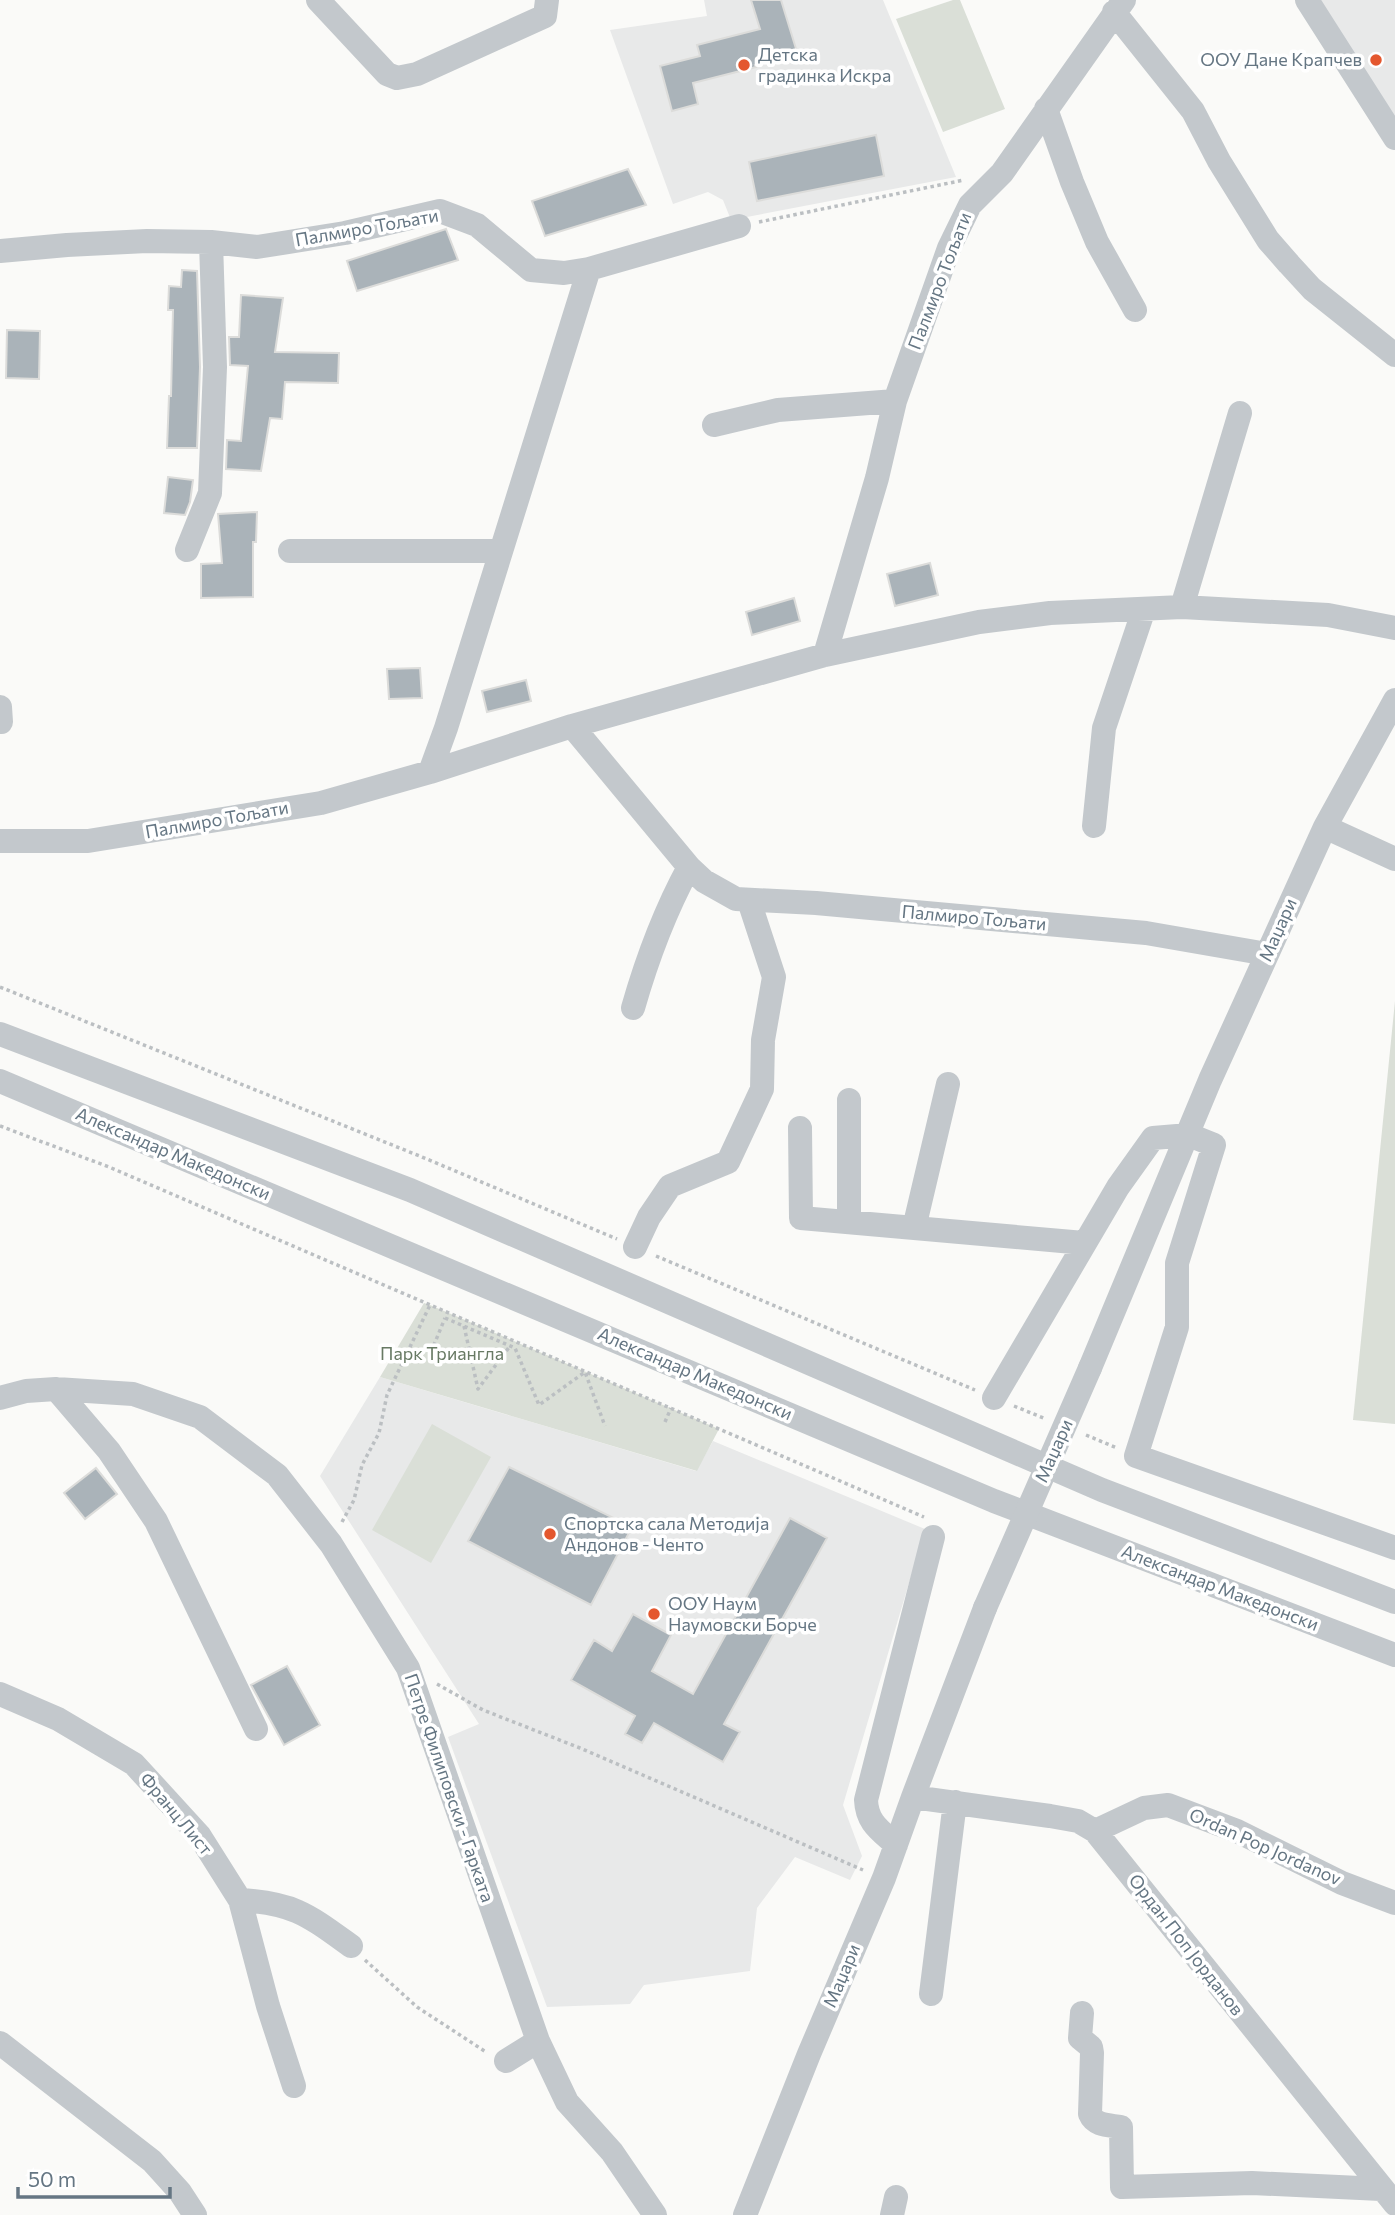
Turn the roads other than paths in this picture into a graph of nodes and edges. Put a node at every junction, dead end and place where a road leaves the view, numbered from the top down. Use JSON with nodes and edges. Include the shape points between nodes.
{"nodes":[{"id":1,"x":318,"y":0,"type":"edge"},
{"id":2,"x":547,"y":0,"type":"edge"},
{"id":3,"x":1307,"y":0,"type":"edge"},
{"id":4,"x":1119,"y":6,"type":"edge"},
{"id":5,"x":1046,"y":109,"type":"junction"},
{"id":6,"x":1395,"y":138,"type":"edge"},
{"id":7,"x":739,"y":226,"type":"road end"},
{"id":8,"x":211,"y":242,"type":"junction"},
{"id":9,"x":0,"y":251,"type":"edge"},
{"id":10,"x":589,"y":269,"type":"junction"},
{"id":11,"x":1135,"y":310,"type":"dead end"},
{"id":12,"x":1395,"y":355,"type":"edge"},
{"id":13,"x":895,"y":401,"type":"junction"},
{"id":14,"x":1240,"y":413,"type":"dead end"},
{"id":15,"x":714,"y":425,"type":"dead end"},
{"id":16,"x":187,"y":550,"type":"dead end"},
{"id":17,"x":290,"y":551,"type":"dead end"},
{"id":18,"x":501,"y":551,"type":"junction"},
{"id":19,"x":1182,"y":607,"type":"junction"},
{"id":20,"x":1144,"y":609,"type":"junction"},
{"id":21,"x":1395,"y":628,"type":"edge"},
{"id":22,"x":825,"y":655,"type":"junction"},
{"id":23,"x":1395,"y":700,"type":"edge"},
{"id":24,"x":0,"y":707,"type":"edge"},
{"id":25,"x":1,"y":722,"type":"edge"},
{"id":26,"x":572,"y":726,"type":"junction"},
{"id":27,"x":430,"y":772,"type":"junction"},
{"id":28,"x":1094,"y":826,"type":"dead end"},
{"id":29,"x":1325,"y":827,"type":"junction"},
{"id":30,"x":0,"y":841,"type":"edge"},
{"id":31,"x":1395,"y":859,"type":"edge"},
{"id":32,"x":689,"y":867,"type":"junction"},
{"id":33,"x":749,"y":901,"type":"junction"},
{"id":34,"x":1268,"y":954,"type":"junction"},
{"id":35,"x":633,"y":1008,"type":"dead end"},
{"id":36,"x":0,"y":1034,"type":"edge"},
{"id":37,"x":0,"y":1081,"type":"edge"},
{"id":38,"x":948,"y":1084,"type":"dead end"},
{"id":39,"x":849,"y":1100,"type":"dead end"},
{"id":40,"x":800,"y":1128,"type":"dead end"},
{"id":41,"x":1189,"y":1135,"type":"junction"},
{"id":42,"x":849,"y":1222,"type":"junction"},
{"id":43,"x":914,"y":1228,"type":"junction"},
{"id":44,"x":1084,"y":1243,"type":"junction"},
{"id":45,"x":635,"y":1247,"type":"road end"},
{"id":46,"x":56,"y":1389,"type":"junction"},
{"id":47,"x":0,"y":1398,"type":"edge"},
{"id":48,"x":994,"y":1398,"type":"road end"},
{"id":49,"x":933,"y":1537,"type":"road end"},
{"id":50,"x":1395,"y":1548,"type":"edge"},
{"id":51,"x":1395,"y":1602,"type":"edge"},
{"id":52,"x":1395,"y":1655,"type":"edge"},
{"id":53,"x":0,"y":1694,"type":"edge"},
{"id":54,"x":256,"y":1729,"type":"dead end"},
{"id":55,"x":912,"y":1797,"type":"junction"},
{"id":56,"x":955,"y":1802,"type":"junction"},
{"id":57,"x":1095,"y":1831,"type":"junction"},
{"id":58,"x":896,"y":1845,"type":"junction"},
{"id":59,"x":240,"y":1900,"type":"junction"},
{"id":60,"x":1395,"y":1903,"type":"edge"},
{"id":61,"x":351,"y":1946,"type":"road end"},
{"id":62,"x":931,"y":1994,"type":"dead end"},
{"id":63,"x":1082,"y":2013,"type":"dead end"},
{"id":64,"x":537,"y":2041,"type":"junction"},
{"id":65,"x":0,"y":2043,"type":"edge"},
{"id":66,"x":506,"y":2061,"type":"road end"},
{"id":67,"x":294,"y":2086,"type":"dead end"},
{"id":68,"x":1388,"y":2196,"type":"edge"},
{"id":69,"x":195,"y":2215,"type":"edge"},
{"id":70,"x":655,"y":2215,"type":"edge"},
{"id":71,"x":745,"y":2215,"type":"edge"}],
"edges":[{"from":1,"to":2,"type":"street","via":[[387,74],[397,78],[417,74],[545,16]]},
{"from":3,"to":6,"type":"street"},
{"from":4,"to":5,"type":"street","name":"Палмиро Тољати"},
{"from":4,"to":12,"type":"street","via":[[1193,111],[1268,240],[1312,289]]},
{"from":5,"to":11,"type":"street","via":[[1097,242]]},
{"from":5,"to":13,"type":"street","name":"Палмиро Тољати","via":[[1002,173],[970,205],[949,248]]},
{"from":7,"to":10,"type":"street","name":"Палмиро Тољати"},
{"from":8,"to":9,"type":"street","name":"Палмиро Тољати","via":[[133,241]]},
{"from":8,"to":10,"type":"street","name":"Палмиро Тољати","via":[[257,247],[303,241],[440,211],[477,225],[531,270],[564,273]]},
{"from":8,"to":16,"type":"street","via":[[215,367],[210,493]]},
{"from":10,"to":18,"type":"street"},
{"from":13,"to":15,"type":"street","via":[[778,410]]},
{"from":13,"to":22,"type":"street","name":"Палмиро Тољати"},
{"from":14,"to":19,"type":"street"},
{"from":17,"to":18,"type":"street"},
{"from":18,"to":27,"type":"street"},
{"from":19,"to":20,"type":"street","name":"Палмиро Тољати"},
{"from":19,"to":21,"type":"street","name":"Палмиро Тољати","via":[[1328,615]]},
{"from":20,"to":22,"type":"street","name":"Палмиро Тољати","via":[[979,622]]},
{"from":20,"to":28,"type":"street","via":[[1104,728]]},
{"from":22,"to":26,"type":"street","name":"Палмиро Тољати"},
{"from":23,"to":29,"type":"street","name":"Маџари"},
{"from":24,"to":25,"type":"street"},
{"from":26,"to":27,"type":"street","name":"Палмиро Тољати"},
{"from":26,"to":32,"type":"street","name":"Палмиро Тољати"},
{"from":27,"to":30,"type":"street","name":"Палмиро Тољати","via":[[321,803],[196,824],[88,841]]},
{"from":29,"to":31,"type":"street"},
{"from":29,"to":34,"type":"street","name":"Маџари"},
{"from":32,"to":33,"type":"street","name":"Палмиро Тољати","via":[[721,892]]},
{"from":32,"to":35,"type":"street","via":[[645,965]]},
{"from":33,"to":34,"type":"street","name":"Палмиро Тољати","via":[[1146,933]]},
{"from":33,"to":45,"type":"street","via":[[774,977],[763,1040],[762,1088],[728,1162],[670,1186]]},
{"from":34,"to":41,"type":"street","name":"Маџари"},
{"from":36,"to":51,"type":"street","via":[[410,1190],[1102,1490]]},
{"from":37,"to":52,"type":"street","name":"Александар Македонски","via":[[994,1501]]},
{"from":38,"to":43,"type":"street"},
{"from":39,"to":42,"type":"street"},
{"from":40,"to":42,"type":"street","via":[[801,1218]]},
{"from":41,"to":44,"type":"street","via":[[1153,1138]]},
{"from":41,"to":50,"type":"street","via":[[1214,1145],[1177,1263],[1177,1327],[1136,1456]]},
{"from":41,"to":55,"type":"street","name":"Маџари","bridge":true,"via":[[985,1608]]},
{"from":42,"to":43,"type":"street"},
{"from":43,"to":44,"type":"street"},
{"from":44,"to":48,"type":"street"},
{"from":46,"to":47,"type":"street","name":"Петре Филиповски - Гарката"},
{"from":46,"to":54,"type":"street","via":[[109,1451],[156,1521]]},
{"from":46,"to":64,"type":"street","name":"Петре Филиповски - Гарката","via":[[133,1394],[200,1417],[277,1475],[331,1544],[408,1668]]},
{"from":49,"to":58,"type":"street","via":[[866,1800],[872,1823]]},
{"from":53,"to":59,"type":"street","name":"Франц Лист","via":[[58,1719],[134,1764],[199,1835]]},
{"from":55,"to":56,"type":"street","name":"Ордан Поп Јорданов"},
{"from":55,"to":58,"type":"street","name":"Маџари"},
{"from":56,"to":57,"type":"street","name":"Ордан Поп Јорданов","via":[[1078,1821]]},
{"from":56,"to":62,"type":"street"},
{"from":57,"to":60,"type":"street","name":"Ordan Pop Jordanov","via":[[1144,1808],[1168,1805]]},
{"from":57,"to":68,"type":"street","name":"Ордан Поп Јорданов"},
{"from":58,"to":71,"type":"street","name":"Маџари"},
{"from":59,"to":61,"type":"street","via":[[296,1909]]},
{"from":59,"to":67,"type":"street","name":"Франц Лист"},
{"from":63,"to":68,"type":"street","via":[[1080,2038],[1092,2053],[1090,2114],[1097,2123],[1121,2127],[1122,2187],[1252,2183]]},
{"from":64,"to":66,"type":"street"},
{"from":64,"to":70,"type":"street","name":"Петре Филиповски - Гарката","via":[[567,2102],[612,2152]]},
{"from":65,"to":69,"type":"street","via":[[152,2161]]}]}
